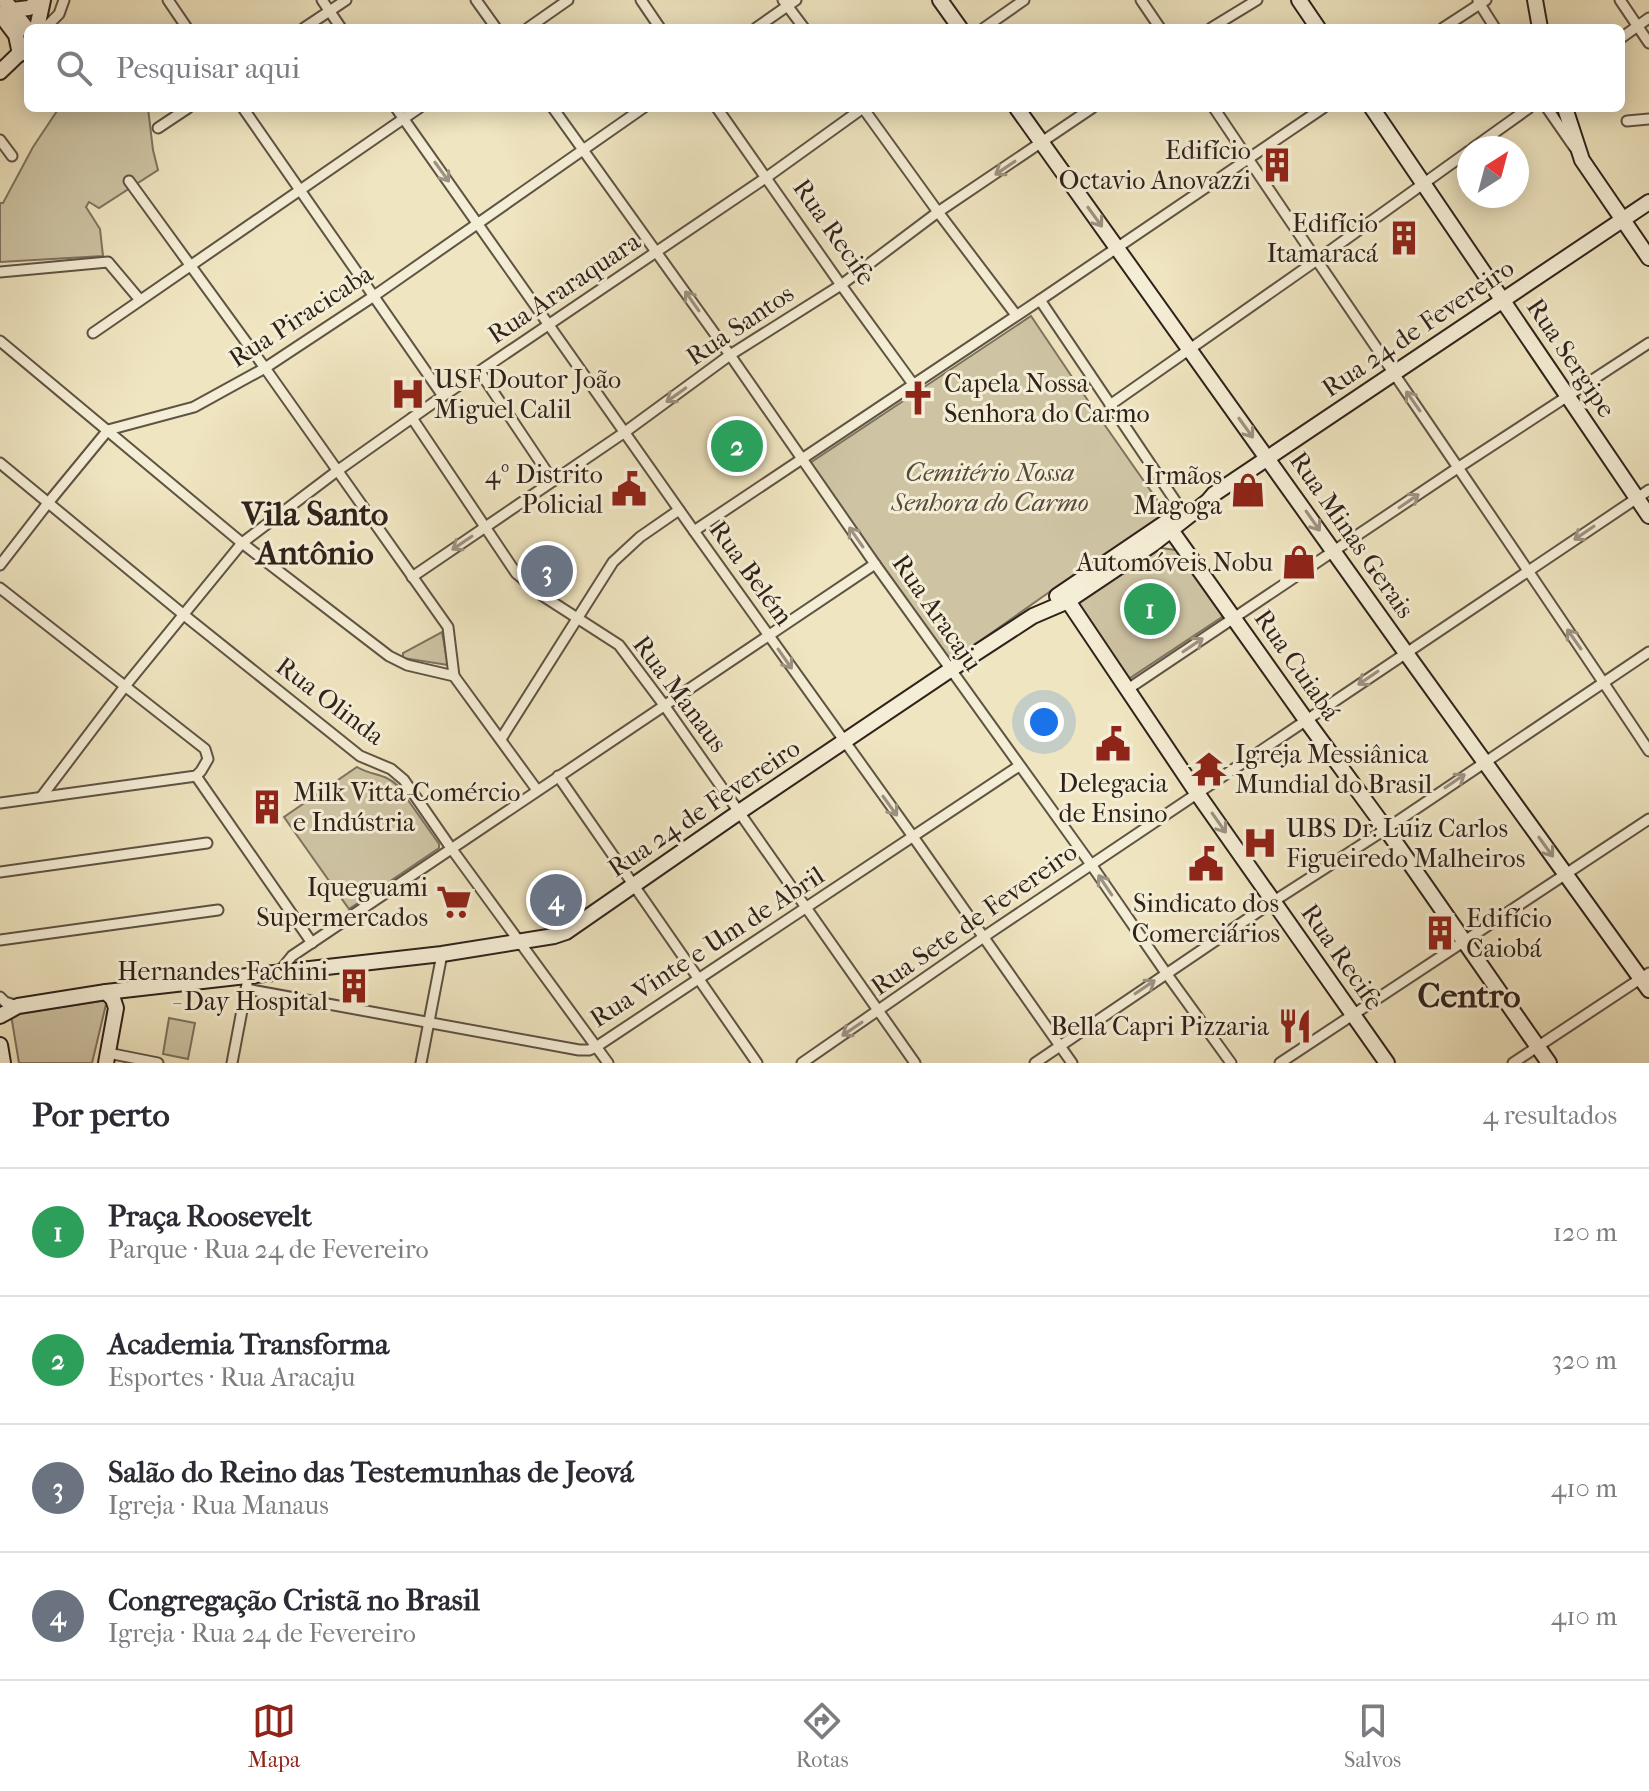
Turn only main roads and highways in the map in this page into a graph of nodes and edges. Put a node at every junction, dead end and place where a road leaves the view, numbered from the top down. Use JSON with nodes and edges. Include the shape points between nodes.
{"nodes":[{"id":1,"x":42,"y":0,"type":"edge"},
{"id":2,"x":940,"y":0,"type":"edge"},
{"id":3,"x":1299,"y":0,"type":"edge"},
{"id":4,"x":1535,"y":0,"type":"edge"},
{"id":5,"x":5,"y":8,"type":"edge"},
{"id":6,"x":38,"y":24,"type":"edge"},
{"id":7,"x":957,"y":24,"type":"edge"},
{"id":8,"x":1315,"y":24,"type":"edge"},
{"id":9,"x":1539,"y":24,"type":"edge"},
{"id":10,"x":24,"y":26,"type":"edge"},
{"id":11,"x":24,"y":50,"type":"edge"},
{"id":12,"x":0,"y":72,"type":"edge"},
{"id":13,"x":1020,"y":112,"type":"edge"},
{"id":14,"x":1375,"y":112,"type":"edge"},
{"id":15,"x":1566,"y":112,"type":"edge"},
{"id":16,"x":1649,"y":202,"type":"edge"},
{"id":17,"x":1622,"y":220,"type":"junction"},
{"id":18,"x":1649,"y":258,"type":"edge"},
{"id":19,"x":1502,"y":300,"type":"junction"},
{"id":20,"x":1268,"y":458,"type":"junction"},
{"id":21,"x":1643,"y":494,"type":"edge"},
{"id":22,"x":1649,"y":516,"type":"edge"},
{"id":23,"x":1177,"y":521,"type":"junction"},
{"id":24,"x":1134,"y":543,"type":"junction"},
{"id":25,"x":1153,"y":544,"type":"junction"},
{"id":26,"x":1183,"y":545,"type":"junction"},
{"id":27,"x":1107,"y":560,"type":"junction"},
{"id":28,"x":1068,"y":601,"type":"junction"},
{"id":29,"x":1033,"y":616,"type":"junction"},
{"id":30,"x":1646,"y":980,"type":"edge"},
{"id":31,"x":134,"y":989,"type":"junction"},
{"id":32,"x":106,"y":992,"type":"junction"},
{"id":33,"x":116,"y":1008,"type":"junction"},
{"id":34,"x":0,"y":1016,"type":"edge"},
{"id":35,"x":0,"y":1045,"type":"edge"},
{"id":36,"x":107,"y":1058,"type":"edge"},
{"id":37,"x":3,"y":1063,"type":"edge"},
{"id":38,"x":1387,"y":1063,"type":"edge"},
{"id":39,"x":1549,"y":1063,"type":"edge"}],
"edges":[{"from":1,"to":5,"type":"main road","via":[[29,8]]},
{"from":1,"to":6,"type":"main road"},
{"from":2,"to":7,"type":"main road"},
{"from":3,"to":8,"type":"main road"},
{"from":4,"to":9,"type":"main road"},
{"from":5,"to":10,"type":"main road"},
{"from":5,"to":11,"type":"main road"},
{"from":11,"to":12,"type":"main road"},
{"from":13,"to":20,"type":"main road","name":"Rua Minas Gerais","one_way":true},
{"from":14,"to":19,"type":"main road","name":"Rua Sergipe"},
{"from":15,"to":17,"type":"main road","via":[[1582,160]]},
{"from":16,"to":17,"type":"main road","name":"Rua 24 de Fevereiro"},
{"from":17,"to":18,"type":"main road"},
{"from":17,"to":19,"type":"main road","name":"Rua 24 de Fevereiro"},
{"from":19,"to":20,"type":"main road","name":"Rua 24 de Fevereiro"},
{"from":19,"to":21,"type":"main road","name":"Rua Sergipe"},
{"from":20,"to":23,"type":"main road","name":"Rua 24 de Fevereiro"},
{"from":20,"to":30,"type":"main road","name":"Rua Minas Gerais","one_way":true},
{"from":21,"to":22,"type":"main road","name":"Rua Sergipe"},
{"from":23,"to":24,"type":"main road","name":"Rua 24 de Fevereiro"},
{"from":23,"to":25,"type":"main road","name":"Rua 24 de Fevereiro"},
{"from":23,"to":26,"type":"main road","name":"Rua Cuiabá"},
{"from":24,"to":25,"type":"main road"},
{"from":24,"to":27,"type":"main road","name":"Rua 24 de Fevereiro"},
{"from":25,"to":26,"type":"main road"},
{"from":25,"to":28,"type":"main road","name":"Rua 24 de Fevereiro"},
{"from":26,"to":39,"type":"main road","name":"Rua Cuiabá"},
{"from":27,"to":28,"type":"main road","via":[[1071,590]]},
{"from":27,"to":29,"type":"main road","name":"Rua 24 de Fevereiro"},
{"from":28,"to":29,"type":"main road","name":"Rua 24 de Fevereiro"},
{"from":28,"to":38,"type":"main road","name":"Rua Recife","one_way":true},
{"from":29,"to":31,"type":"main road","name":"Rua 24 de Fevereiro","via":[[566,932],[442,954],[279,972],[248,983]]},
{"from":31,"to":32,"type":"main road","name":"Rua 24 de Fevereiro"},
{"from":31,"to":33,"type":"main road"},
{"from":32,"to":33,"type":"main road"},
{"from":32,"to":34,"type":"main road","name":"Rua 24 de Fevereiro","via":[[18,1006]]},
{"from":33,"to":36,"type":"main road"},
{"from":35,"to":37,"type":"main road"}]}
